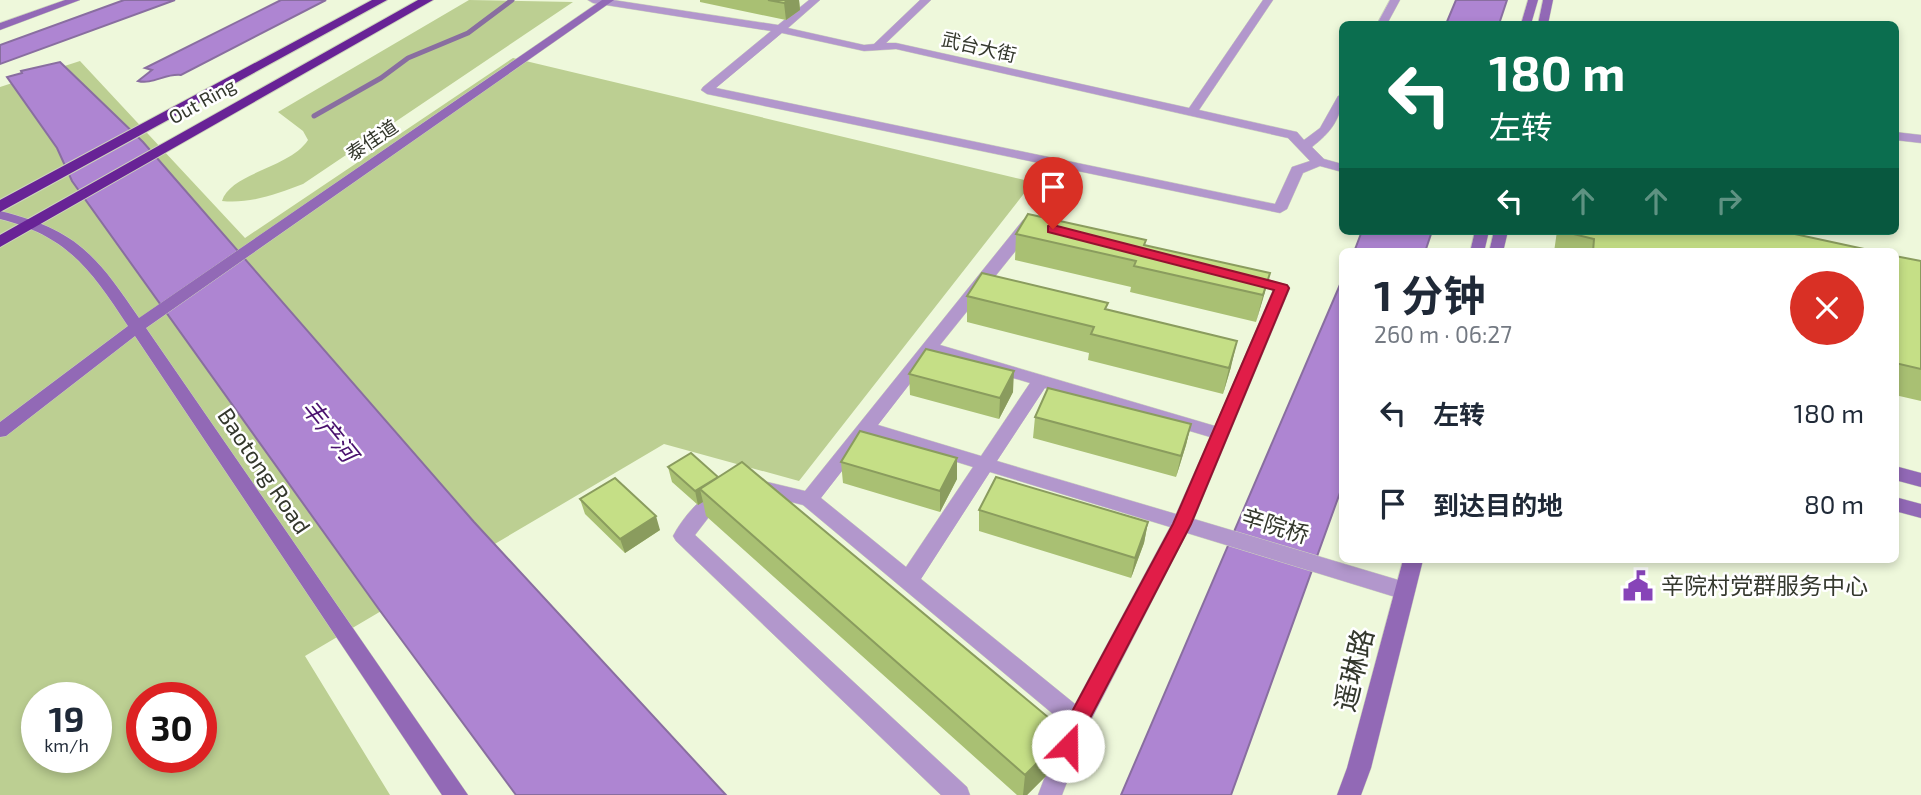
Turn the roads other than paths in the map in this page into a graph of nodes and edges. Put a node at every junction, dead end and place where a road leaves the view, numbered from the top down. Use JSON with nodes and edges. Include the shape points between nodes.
{"nodes":[{"id":1,"x":75,"y":0,"type":"edge"},
{"id":2,"x":381,"y":0,"type":"edge"},
{"id":3,"x":427,"y":0,"type":"edge"},
{"id":4,"x":815,"y":0,"type":"edge"},
{"id":5,"x":926,"y":0,"type":"edge"},
{"id":6,"x":1268,"y":0,"type":"edge"},
{"id":7,"x":1395,"y":0,"type":"edge"},
{"id":8,"x":1533,"y":0,"type":"edge"},
{"id":9,"x":1548,"y":0,"type":"edge"},
{"id":10,"x":603,"y":1,"type":"edge"},
{"id":11,"x":1384,"y":21,"type":"edge"},
{"id":12,"x":1527,"y":21,"type":"edge"},
{"id":13,"x":1544,"y":21,"type":"edge"},
{"id":14,"x":0,"y":27,"type":"edge"},
{"id":15,"x":780,"y":29,"type":"junction"},
{"id":16,"x":880,"y":47,"type":"junction"},
{"id":17,"x":1339,"y":104,"type":"edge"},
{"id":18,"x":1192,"y":112,"type":"junction"},
{"id":19,"x":1899,"y":136,"type":"edge"},
{"id":20,"x":1921,"y":139,"type":"edge"},
{"id":21,"x":1304,"y":147,"type":"junction"},
{"id":22,"x":1319,"y":163,"type":"junction"},
{"id":23,"x":1339,"y":167,"type":"edge"},
{"id":24,"x":0,"y":207,"type":"edge"},
{"id":25,"x":0,"y":215,"type":"edge"},
{"id":26,"x":32,"y":223,"type":"junction"},
{"id":27,"x":1041,"y":226,"type":"edge"},
{"id":28,"x":0,"y":242,"type":"edge"},
{"id":29,"x":1229,"y":274,"type":"edge"},
{"id":30,"x":136,"y":327,"type":"junction"},
{"id":31,"x":928,"y":347,"type":"junction"},
{"id":32,"x":1041,"y":380,"type":"junction"},
{"id":33,"x":864,"y":427,"type":"junction"},
{"id":34,"x":0,"y":431,"type":"edge"},
{"id":35,"x":1220,"y":433,"type":"junction"},
{"id":36,"x":983,"y":464,"type":"junction"},
{"id":37,"x":1899,"y":474,"type":"edge"},
{"id":38,"x":1921,"y":480,"type":"edge"},
{"id":39,"x":809,"y":499,"type":"junction"},
{"id":40,"x":1899,"y":505,"type":"edge"},
{"id":41,"x":1921,"y":512,"type":"edge"},
{"id":42,"x":1182,"y":524,"type":"junction"},
{"id":43,"x":1412,"y":563,"type":"edge"},
{"id":44,"x":908,"y":581,"type":"junction"},
{"id":45,"x":1405,"y":591,"type":"junction"},
{"id":46,"x":1078,"y":721,"type":"junction"},
{"id":47,"x":456,"y":795,"type":"edge"},
{"id":48,"x":958,"y":795,"type":"edge"},
{"id":49,"x":1050,"y":795,"type":"edge"},
{"id":50,"x":1349,"y":795,"type":"edge"}],
"edges":[{"from":1,"to":14,"type":"street"},
{"from":2,"to":24,"type":"highway","name":"Out Ring"},
{"from":3,"to":26,"type":"highway","name":"Out Ring"},
{"from":4,"to":15,"type":"street"},
{"from":5,"to":16,"type":"street"},
{"from":6,"to":18,"type":"street"},
{"from":7,"to":11,"type":"street"},
{"from":8,"to":12,"type":"street"},
{"from":9,"to":13,"type":"street"},
{"from":10,"to":15,"type":"street","name":"武台大街"},
{"from":10,"to":30,"type":"street","name":"泰佳道"},
{"from":15,"to":16,"type":"street","name":"武台大街","via":[[864,48]]},
{"from":15,"to":22,"type":"street","via":[[707,90],[1280,209],[1297,170]]},
{"from":16,"to":18,"type":"street","name":"武台大街","via":[[896,46]]},
{"from":17,"to":21,"type":"street","via":[[1325,130]]},
{"from":18,"to":21,"type":"street","name":"武台大街","via":[[1292,135]]},
{"from":19,"to":20,"type":"street"},
{"from":21,"to":22,"type":"street","name":"武台大街"},
{"from":22,"to":23,"type":"street"},
{"from":25,"to":26,"type":"street","name":"Baotong Road"},
{"from":26,"to":28,"type":"highway","name":"Out Ring"},
{"from":26,"to":30,"type":"street","name":"Baotong Road","via":[[63,236],[81,251]]},
{"from":27,"to":31,"type":"street","via":[[1028,223],[988,281]]},
{"from":29,"to":35,"type":"street","via":[[1282,288],[1249,350]]},
{"from":30,"to":34,"type":"street","name":"泰佳道"},
{"from":30,"to":47,"type":"street","name":"Baotong Road"},
{"from":31,"to":32,"type":"street"},
{"from":31,"to":33,"type":"street"},
{"from":32,"to":35,"type":"street"},
{"from":32,"to":36,"type":"street"},
{"from":33,"to":36,"type":"street","name":"辛院桥"},
{"from":33,"to":39,"type":"street"},
{"from":35,"to":42,"type":"street"},
{"from":36,"to":42,"type":"street","name":"辛院桥"},
{"from":36,"to":44,"type":"street"},
{"from":37,"to":38,"type":"street"},
{"from":39,"to":44,"type":"street"},
{"from":39,"to":48,"type":"street","via":[[741,482],[705,508],[682,536]]},
{"from":40,"to":41,"type":"street"},
{"from":42,"to":45,"type":"street","name":"辛院桥"},
{"from":42,"to":46,"type":"street"},
{"from":43,"to":45,"type":"street","name":"遥琳路"},
{"from":44,"to":46,"type":"street"},
{"from":45,"to":50,"type":"street","name":"遥琳路"},
{"from":46,"to":49,"type":"street"}]}
